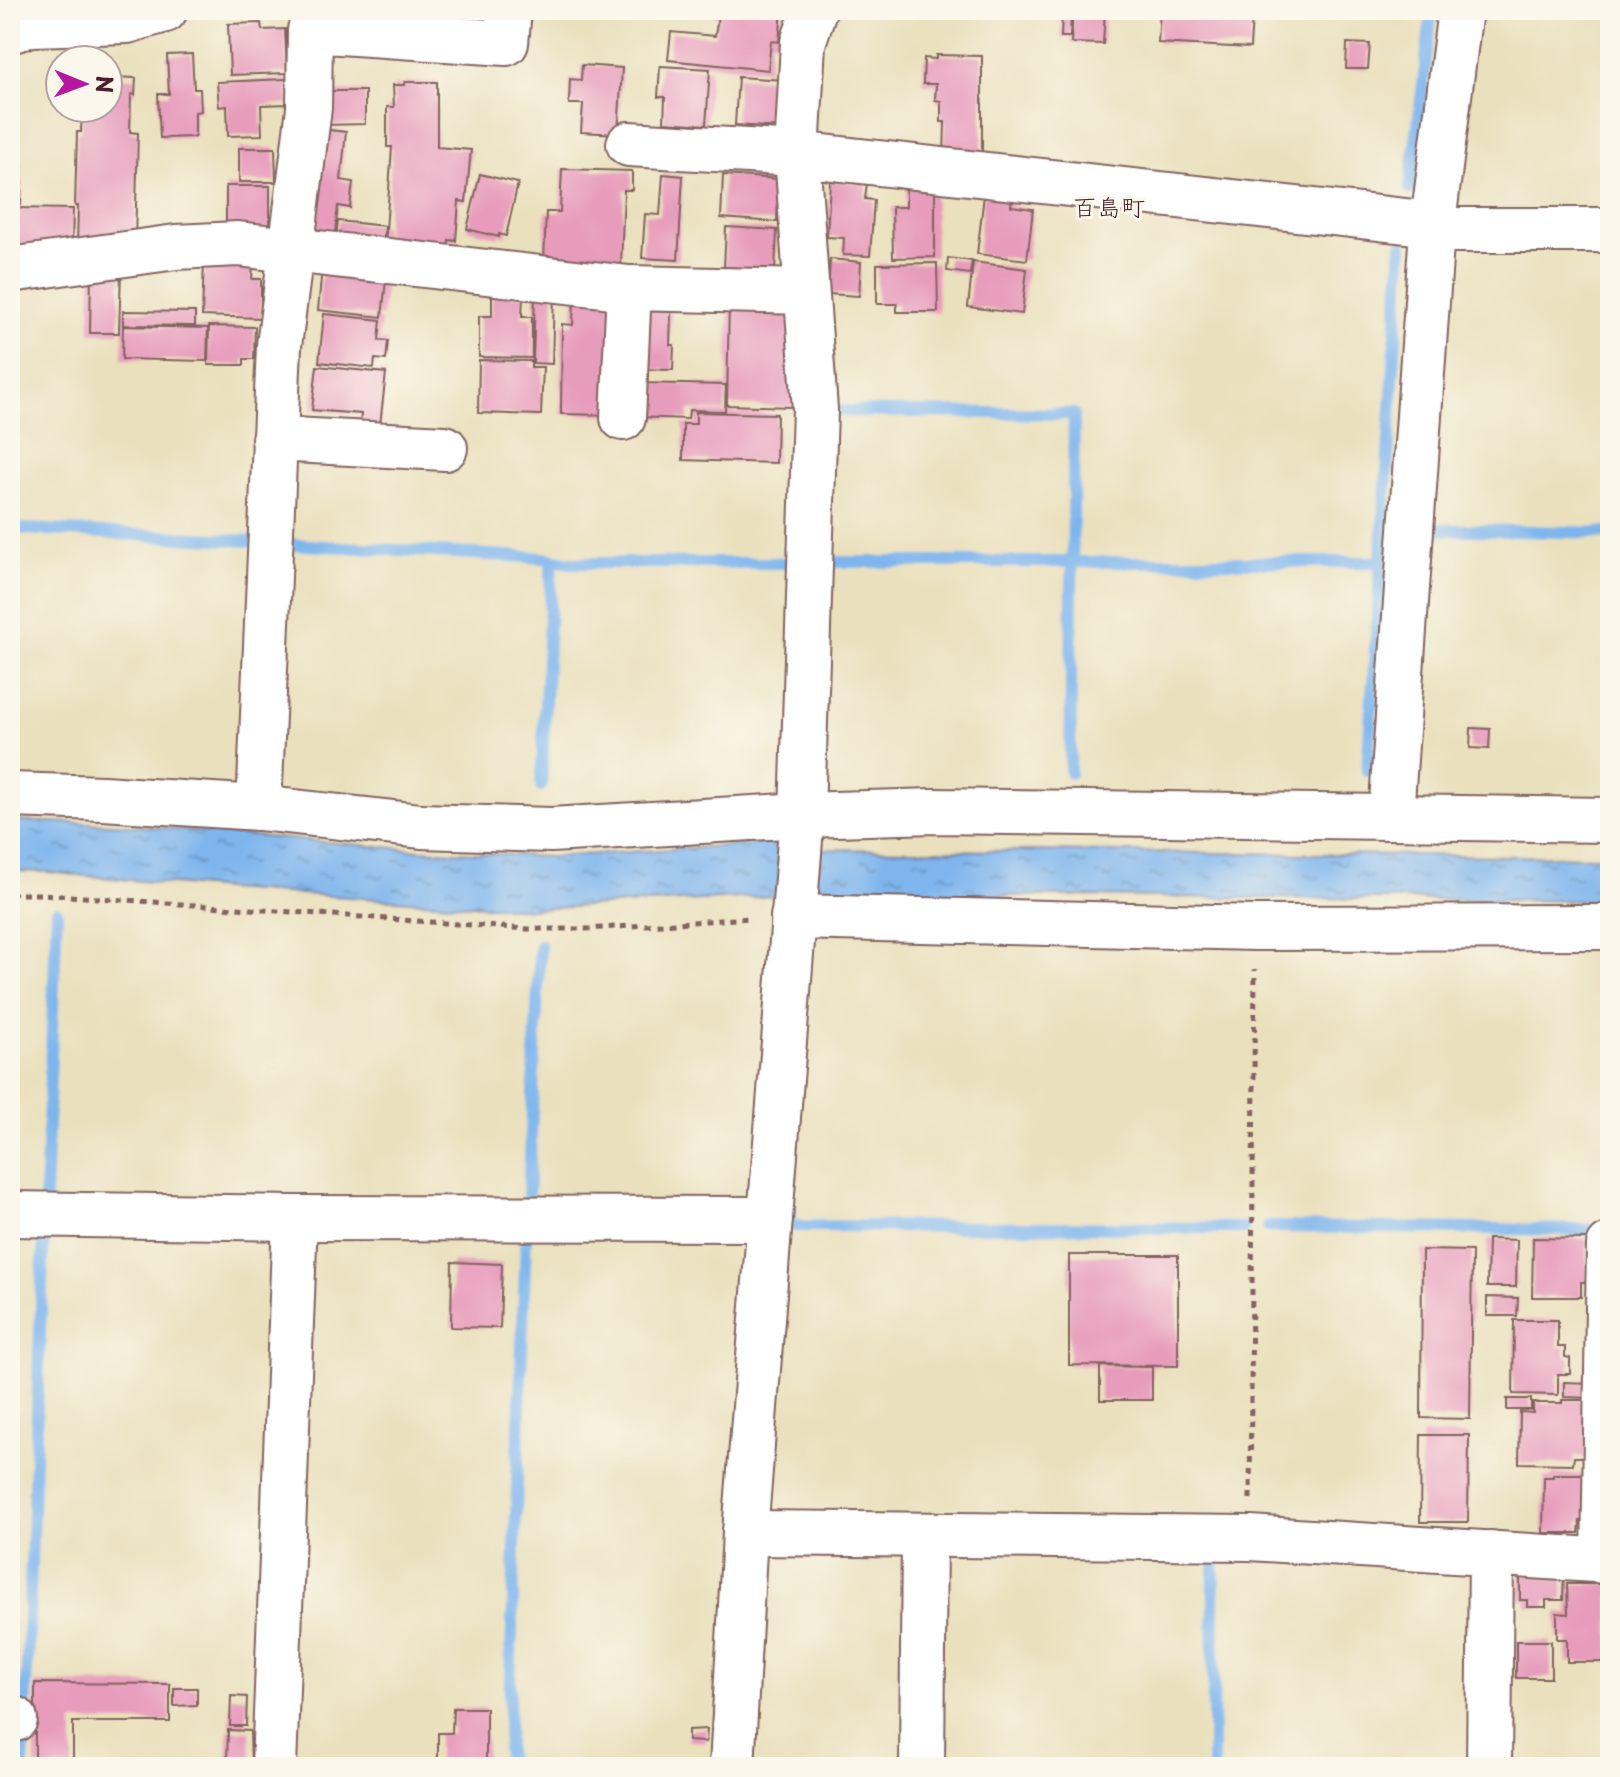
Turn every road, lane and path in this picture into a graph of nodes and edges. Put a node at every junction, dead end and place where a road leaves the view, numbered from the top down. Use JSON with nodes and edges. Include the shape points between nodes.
{"nodes":[{"id":1,"x":165,"y":10,"type":"edge"},
{"id":2,"x":509,"y":10,"type":"edge"},
{"id":3,"x":814,"y":10,"type":"edge"},
{"id":4,"x":1460,"y":10,"type":"edge"},
{"id":5,"x":310,"y":20,"type":"edge"},
{"id":6,"x":10,"y":31,"type":"edge"},
{"id":7,"x":629,"y":144,"type":"dead end"},
{"id":8,"x":797,"y":154,"type":"junction"},
{"id":9,"x":1433,"y":227,"type":"junction"},
{"id":10,"x":1610,"y":230,"type":"edge"},
{"id":11,"x":290,"y":248,"type":"junction"},
{"id":12,"x":10,"y":270,"type":"edge"},
{"id":13,"x":629,"y":288,"type":"junction"},
{"id":14,"x":806,"y":292,"type":"junction"},
{"id":15,"x":623,"y":418,"type":"dead end"},
{"id":16,"x":274,"y":439,"type":"junction"},
{"id":17,"x":445,"y":448,"type":"dead end"},
{"id":18,"x":10,"y":795,"type":"edge"},
{"id":19,"x":259,"y":808,"type":"junction"},
{"id":20,"x":1391,"y":816,"type":"junction"},
{"id":21,"x":1610,"y":820,"type":"edge"},
{"id":22,"x":800,"y":826,"type":"junction"},
{"id":23,"x":10,"y":894,"type":"edge"},
{"id":24,"x":794,"y":911,"type":"junction"},
{"id":25,"x":1610,"y":927,"type":"edge"},
{"id":26,"x":1256,"y":928,"type":"junction"},
{"id":27,"x":10,"y":1214,"type":"edge"},
{"id":28,"x":295,"y":1218,"type":"junction"},
{"id":29,"x":770,"y":1219,"type":"junction"},
{"id":30,"x":1609,"y":1246,"type":"edge"},
{"id":31,"x":745,"y":1533,"type":"junction"},
{"id":32,"x":924,"y":1535,"type":"junction"},
{"id":33,"x":1250,"y":1538,"type":"junction"},
{"id":34,"x":1491,"y":1553,"type":"junction"},
{"id":35,"x":1607,"y":1561,"type":"edge"},
{"id":36,"x":274,"y":1767,"type":"edge"},
{"id":37,"x":732,"y":1767,"type":"edge"},
{"id":38,"x":922,"y":1767,"type":"edge"},
{"id":39,"x":1489,"y":1767,"type":"edge"}],
"edges":[{"from":1,"to":6,"type":"street","via":[[127,21],[31,24]]},
{"from":2,"to":5,"type":"street","via":[[506,43]]},
{"from":3,"to":8,"type":"street","via":[[803,43]]},
{"from":4,"to":9,"type":"street"},
{"from":5,"to":11,"type":"street","via":[[309,108]]},
{"from":7,"to":8,"type":"street"},
{"from":8,"to":9,"type":"street"},
{"from":8,"to":14,"type":"street"},
{"from":9,"to":10,"type":"street"},
{"from":9,"to":20,"type":"street"},
{"from":11,"to":12,"type":"street","via":[[176,247]]},
{"from":11,"to":13,"type":"street"},
{"from":11,"to":16,"type":"street"},
{"from":13,"to":14,"type":"street"},
{"from":13,"to":15,"type":"street"},
{"from":14,"to":22,"type":"street","via":[[815,410]]},
{"from":16,"to":17,"type":"street"},
{"from":16,"to":19,"type":"street"},
{"from":18,"to":19,"type":"street"},
{"from":19,"to":22,"type":"street","via":[[421,826]]},
{"from":20,"to":21,"type":"street"},
{"from":20,"to":22,"type":"street","via":[[934,811]]},
{"from":22,"to":24,"type":"street"},
{"from":23,"to":24,"type":"path","via":[[527,929]]},
{"from":24,"to":26,"type":"street"},
{"from":24,"to":29,"type":"street"},
{"from":25,"to":26,"type":"street"},
{"from":26,"to":33,"type":"path"},
{"from":27,"to":28,"type":"street"},
{"from":28,"to":29,"type":"street"},
{"from":28,"to":36,"type":"street"},
{"from":29,"to":31,"type":"street"},
{"from":30,"to":35,"type":"street"},
{"from":31,"to":32,"type":"street"},
{"from":31,"to":37,"type":"street"},
{"from":32,"to":33,"type":"street"},
{"from":32,"to":38,"type":"street"},
{"from":33,"to":34,"type":"street"},
{"from":34,"to":35,"type":"street"},
{"from":34,"to":39,"type":"street"}]}
